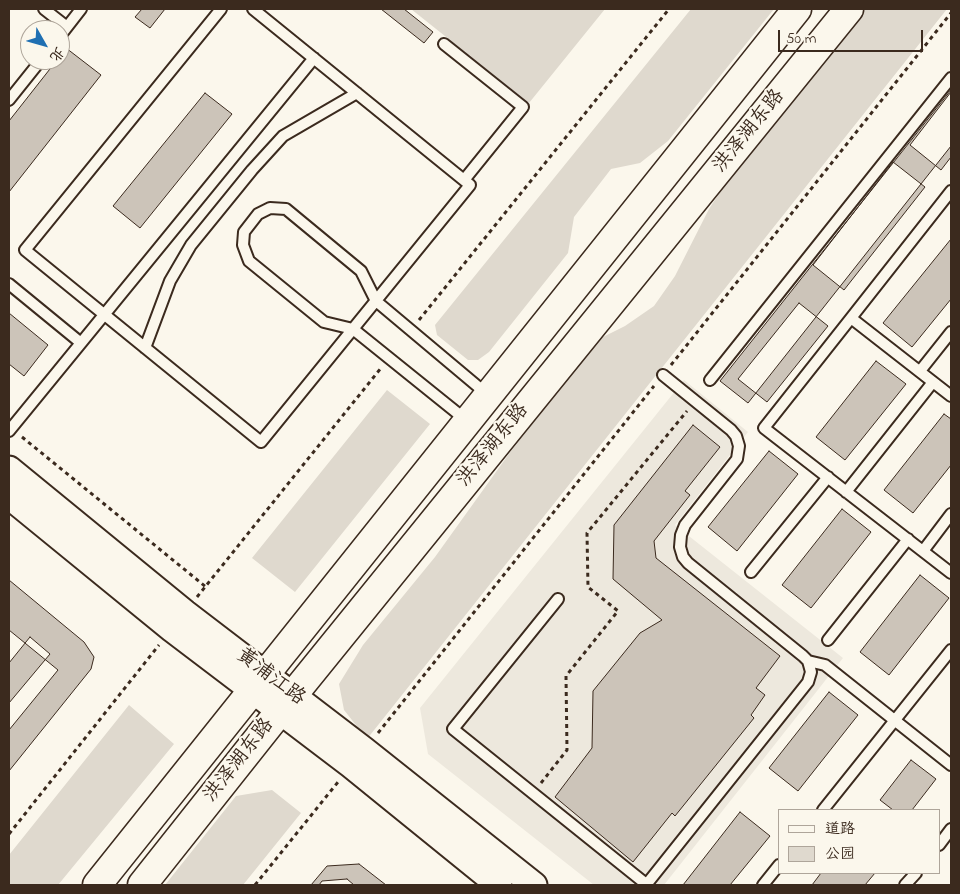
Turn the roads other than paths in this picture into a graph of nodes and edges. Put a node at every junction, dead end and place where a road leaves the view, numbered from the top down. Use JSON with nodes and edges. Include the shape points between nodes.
{"nodes":[{"id":1,"x":44,"y":9,"type":"edge"},
{"id":2,"x":81,"y":9,"type":"edge"},
{"id":3,"x":221,"y":9,"type":"edge"},
{"id":4,"x":253,"y":9,"type":"edge"},
{"id":5,"x":797,"y":9,"type":"edge"},
{"id":6,"x":849,"y":9,"type":"edge"},
{"id":7,"x":58,"y":20,"type":"edge"},
{"id":8,"x":70,"y":23,"type":"edge"},
{"id":9,"x":444,"y":44,"type":"dead end"},
{"id":10,"x":314,"y":58,"type":"junction"},
{"id":11,"x":33,"y":70,"type":"edge"},
{"id":12,"x":951,"y":78,"type":"edge"},
{"id":13,"x":357,"y":93,"type":"junction"},
{"id":14,"x":9,"y":100,"type":"edge"},
{"id":15,"x":464,"y":180,"type":"junction"},
{"id":16,"x":951,"y":191,"type":"edge"},
{"id":17,"x":9,"y":284,"type":"edge"},
{"id":18,"x":376,"y":301,"type":"junction"},
{"id":19,"x":104,"y":314,"type":"junction"},
{"id":20,"x":851,"y":318,"type":"junction"},
{"id":21,"x":353,"y":329,"type":"junction"},
{"id":22,"x":951,"y":332,"type":"edge"},
{"id":23,"x":81,"y":342,"type":"junction"},
{"id":24,"x":146,"y":348,"type":"junction"},
{"id":25,"x":920,"y":371,"type":"junction"},
{"id":26,"x":663,"y":375,"type":"road end"},
{"id":27,"x":710,"y":380,"type":"dead end"},
{"id":28,"x":933,"y":382,"type":"junction"},
{"id":29,"x":489,"y":396,"type":"junction"},
{"id":30,"x":951,"y":396,"type":"edge"},
{"id":31,"x":468,"y":422,"type":"junction"},
{"id":32,"x":10,"y":430,"type":"edge"},
{"id":33,"x":9,"y":469,"type":"edge"},
{"id":34,"x":828,"y":477,"type":"junction"},
{"id":35,"x":846,"y":492,"type":"junction"},
{"id":36,"x":9,"y":496,"type":"edge"},
{"id":37,"x":951,"y":514,"type":"edge"},
{"id":38,"x":908,"y":539,"type":"junction"},
{"id":39,"x":923,"y":551,"type":"junction"},
{"id":40,"x":751,"y":572,"type":"dead end"},
{"id":41,"x":951,"y":573,"type":"edge"},
{"id":42,"x":558,"y":599,"type":"dead end"},
{"id":43,"x":178,"y":621,"type":"junction"},
{"id":44,"x":828,"y":640,"type":"dead end"},
{"id":45,"x":951,"y":650,"type":"edge"},
{"id":46,"x":808,"y":661,"type":"junction"},
{"id":47,"x":259,"y":683,"type":"junction"},
{"id":48,"x":286,"y":703,"type":"junction"},
{"id":49,"x":895,"y":721,"type":"junction"},
{"id":50,"x":358,"y":757,"type":"junction"},
{"id":51,"x":951,"y":766,"type":"edge"},
{"id":52,"x":824,"y":809,"type":"edge"},
{"id":53,"x":951,"y":829,"type":"edge"},
{"id":54,"x":940,"y":843,"type":"edge"},
{"id":55,"x":778,"y":866,"type":"edge"},
{"id":56,"x":915,"y":874,"type":"edge"},
{"id":57,"x":97,"y":885,"type":"edge"},
{"id":58,"x":142,"y":885,"type":"edge"},
{"id":59,"x":499,"y":885,"type":"edge"},
{"id":60,"x":534,"y":885,"type":"edge"},
{"id":61,"x":646,"y":885,"type":"edge"},
{"id":62,"x":763,"y":885,"type":"edge"},
{"id":63,"x":906,"y":885,"type":"edge"}],
"edges":[{"from":1,"to":7,"type":"lane"},
{"from":2,"to":8,"type":"lane"},
{"from":3,"to":19,"type":"lane","via":[[25,250]]},
{"from":4,"to":10,"type":"lane"},
{"from":5,"to":29,"type":"main road","name":"洪泽湖东路"},
{"from":6,"to":48,"type":"main road","name":"洪泽湖东路"},
{"from":9,"to":15,"type":"lane","via":[[523,107]]},
{"from":10,"to":13,"type":"lane"},
{"from":10,"to":19,"type":"lane"},
{"from":11,"to":14,"type":"lane"},
{"from":12,"to":27,"type":"lane"},
{"from":13,"to":15,"type":"lane"},
{"from":13,"to":24,"type":"lane","via":[[283,136],[252,170],[192,245],[170,281]]},
{"from":15,"to":18,"type":"lane","via":[[470,185]]},
{"from":16,"to":20,"type":"lane"},
{"from":17,"to":23,"type":"lane"},
{"from":18,"to":21,"type":"lane"},
{"from":18,"to":21,"type":"lane","via":[[361,271],[286,210],[270,208],[258,214],[244,232],[243,245],[249,261],[324,322]]},
{"from":18,"to":29,"type":"lane"},
{"from":19,"to":23,"type":"lane"},
{"from":19,"to":24,"type":"lane"},
{"from":20,"to":25,"type":"lane"},
{"from":20,"to":34,"type":"lane","via":[[764,428]]},
{"from":21,"to":24,"type":"lane","via":[[261,442]]},
{"from":21,"to":31,"type":"lane"},
{"from":22,"to":25,"type":"lane"},
{"from":23,"to":32,"type":"lane"},
{"from":25,"to":28,"type":"lane"},
{"from":26,"to":46,"type":"lane","via":[[731,430],[739,446],[737,459],[685,525],[680,546],[683,557]]},
{"from":28,"to":30,"type":"lane"},
{"from":28,"to":35,"type":"lane"},
{"from":29,"to":31,"type":"main road","name":"洪泽湖东路"},
{"from":31,"to":47,"type":"main road","name":"洪泽湖东路"},
{"from":33,"to":43,"type":"street","name":"黄浦江路"},
{"from":34,"to":35,"type":"lane"},
{"from":34,"to":40,"type":"lane"},
{"from":35,"to":38,"type":"lane"},
{"from":36,"to":43,"type":"street","name":"黄浦江路"},
{"from":37,"to":39,"type":"lane"},
{"from":38,"to":39,"type":"lane"},
{"from":38,"to":44,"type":"lane"},
{"from":39,"to":41,"type":"lane"},
{"from":42,"to":61,"type":"lane","via":[[453,730]]},
{"from":43,"to":47,"type":"street","name":"黄浦江路"},
{"from":45,"to":49,"type":"lane"},
{"from":46,"to":49,"type":"lane","via":[[825,665]]},
{"from":46,"to":61,"type":"lane","via":[[811,672],[808,682]]},
{"from":47,"to":48,"type":"street","name":"黄浦江路"},
{"from":47,"to":57,"type":"main road","name":"洪泽湖东路"},
{"from":48,"to":50,"type":"street","name":"黄浦江路"},
{"from":48,"to":58,"type":"main road","name":"洪泽湖东路"},
{"from":49,"to":51,"type":"lane"},
{"from":49,"to":52,"type":"lane"},
{"from":50,"to":59,"type":"street","name":"黄浦江路"},
{"from":50,"to":60,"type":"street","name":"黄浦江路"},
{"from":53,"to":54,"type":"lane"},
{"from":55,"to":62,"type":"lane"},
{"from":56,"to":63,"type":"lane"}]}
